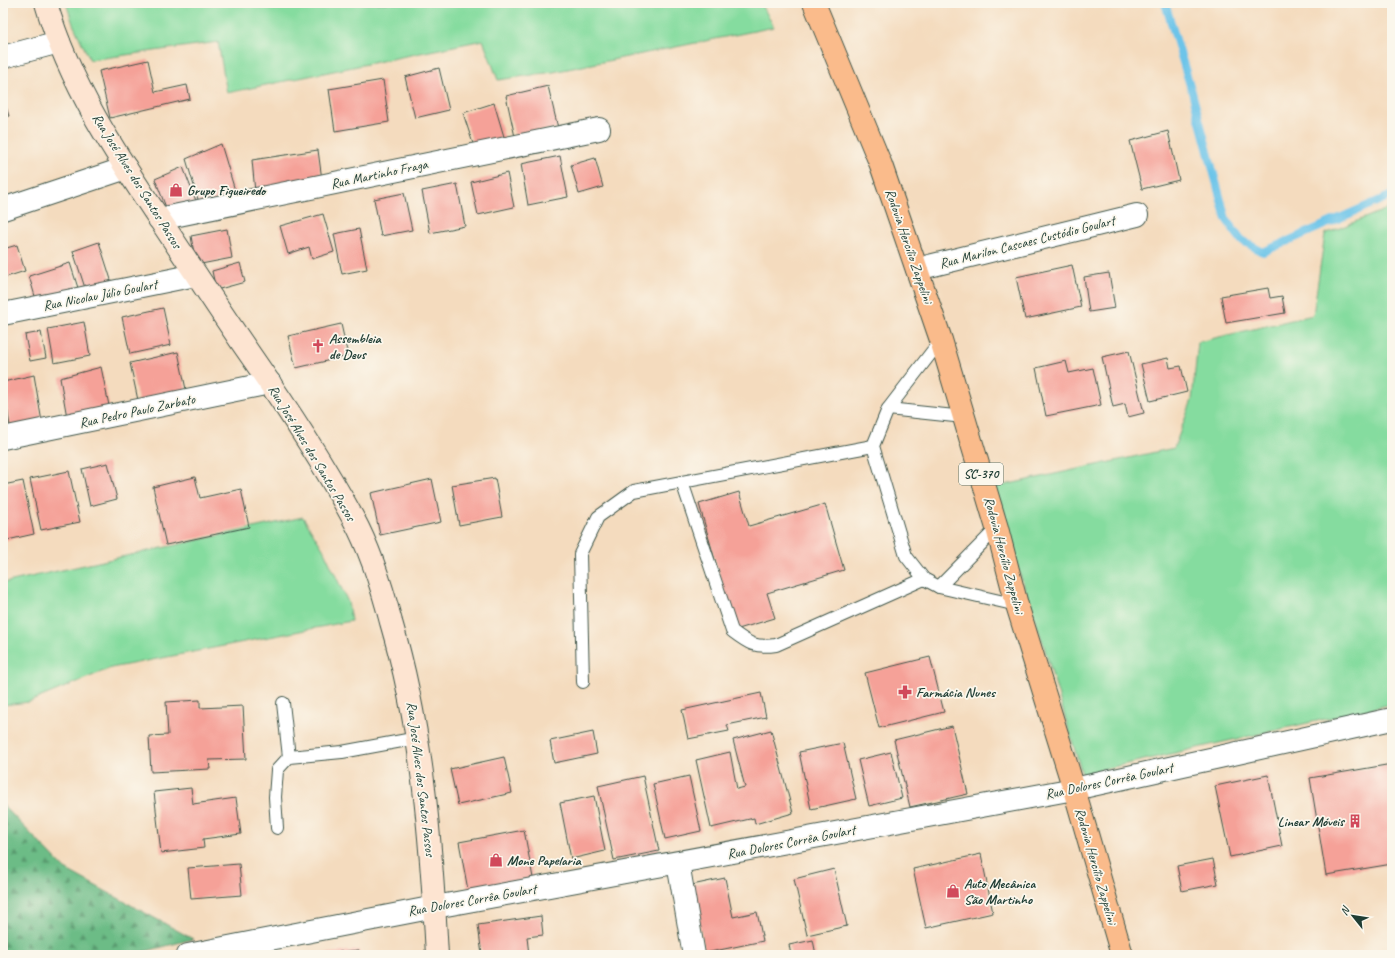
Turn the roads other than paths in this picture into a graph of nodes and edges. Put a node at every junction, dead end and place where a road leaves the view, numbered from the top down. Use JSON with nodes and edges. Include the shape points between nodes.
{"nodes":[{"id":1,"x":46,"y":3,"type":"edge"},
{"id":2,"x":814,"y":3,"type":"edge"},
{"id":3,"x":59,"y":42,"type":"junction"},
{"id":4,"x":3,"y":56,"type":"edge"},
{"id":5,"x":599,"y":129,"type":"dead end"},
{"id":6,"x":126,"y":168,"type":"junction"},
{"id":7,"x":3,"y":209,"type":"edge"},
{"id":8,"x":1137,"y":215,"type":"dead end"},
{"id":9,"x":159,"y":219,"type":"junction"},
{"id":10,"x":917,"y":269,"type":"junction"},
{"id":11,"x":196,"y":275,"type":"junction"},
{"id":12,"x":3,"y":314,"type":"edge"},
{"id":13,"x":940,"y":340,"type":"junction"},
{"id":14,"x":270,"y":383,"type":"junction"},
{"id":15,"x":888,"y":409,"type":"junction"},
{"id":16,"x":964,"y":417,"type":"junction"},
{"id":17,"x":3,"y":438,"type":"edge"},
{"id":18,"x":873,"y":446,"type":"junction"},
{"id":19,"x":682,"y":482,"type":"junction"},
{"id":20,"x":997,"y":528,"type":"junction"},
{"id":21,"x":924,"y":578,"type":"junction"},
{"id":22,"x":939,"y":587,"type":"junction"},
{"id":23,"x":1017,"y":605,"type":"junction"},
{"id":24,"x":583,"y":682,"type":"dead end"},
{"id":25,"x":283,"y":703,"type":"dead end"},
{"id":26,"x":1392,"y":719,"type":"edge"},
{"id":27,"x":418,"y":738,"type":"junction"},
{"id":28,"x":289,"y":757,"type":"junction"},
{"id":29,"x":1074,"y":789,"type":"junction"},
{"id":30,"x":277,"y":828,"type":"dead end"},
{"id":31,"x":678,"y":863,"type":"junction"},
{"id":32,"x":435,"y":907,"type":"junction"},
{"id":33,"x":188,"y":955,"type":"edge"},
{"id":34,"x":437,"y":955,"type":"edge"},
{"id":35,"x":694,"y":955,"type":"edge"},
{"id":36,"x":1122,"y":955,"type":"edge"}],
"edges":[{"from":1,"to":3,"type":"street","name":"Rua José Alves dos Santos Passos"},
{"from":2,"to":10,"type":"main road","name":"Rodovia Hercílio Zappelini","number":"SC-370","via":[[881,165]]},
{"from":3,"to":4,"type":"street"},
{"from":3,"to":6,"type":"street","name":"Rua José Alves dos Santos Passos","via":[[104,133]]},
{"from":5,"to":9,"type":"street","name":"Rua Martinho Fraga"},
{"from":6,"to":7,"type":"street"},
{"from":6,"to":9,"type":"street","name":"Rua José Alves dos Santos Passos"},
{"from":8,"to":10,"type":"street","name":"Rua Marilon Cascaes Custódio Goulart"},
{"from":9,"to":11,"type":"street","name":"Rua José Alves dos Santos Passos"},
{"from":10,"to":13,"type":"main road","name":"Rodovia Hercílio Zappelini","number":"SC-370"},
{"from":11,"to":12,"type":"street","name":"Rua Nicolau Júlio Goulart"},
{"from":11,"to":14,"type":"street","name":"Rua José Alves dos Santos Passos"},
{"from":13,"to":15,"type":"lane"},
{"from":13,"to":16,"type":"main road","name":"Rodovia Hercílio Zappelini","number":"SC-370"},
{"from":14,"to":17,"type":"street","name":"Rua Pedro Paulo Zarbato"},
{"from":14,"to":27,"type":"street","name":"Rua José Alves dos Santos Passos","via":[[354,520],[385,600],[399,649]]},
{"from":15,"to":16,"type":"lane"},
{"from":15,"to":18,"type":"lane"},
{"from":16,"to":20,"type":"main road","name":"Rodovia Hercílio Zappelini","number":"SC-370"},
{"from":18,"to":19,"type":"lane"},
{"from":18,"to":21,"type":"lane","via":[[906,556]]},
{"from":19,"to":21,"type":"lane","via":[[732,631],[745,641],[761,647],[776,645]]},
{"from":19,"to":24,"type":"lane","via":[[634,490],[598,516],[580,554]]},
{"from":20,"to":22,"type":"lane"},
{"from":20,"to":23,"type":"main road","name":"Rodovia Hercílio Zappelini","number":"SC-370"},
{"from":21,"to":22,"type":"lane"},
{"from":22,"to":23,"type":"lane"},
{"from":23,"to":29,"type":"main road","name":"Rodovia Hercílio Zappelini","number":"SC-370"},
{"from":25,"to":28,"type":"lane"},
{"from":26,"to":29,"type":"street","name":"Rua Dolores Corrêa Goulart"},
{"from":27,"to":28,"type":"lane","via":[[342,752]]},
{"from":27,"to":32,"type":"street","name":"Rua José Alves dos Santos Passos","via":[[429,824]]},
{"from":28,"to":30,"type":"lane","via":[[277,770]]},
{"from":29,"to":31,"type":"street","name":"Rua Dolores Corrêa Goulart"},
{"from":29,"to":36,"type":"main road","name":"Rodovia Hercílio Zappelini","number":"SC-370"},
{"from":31,"to":32,"type":"street","name":"Rua Dolores Corrêa Goulart"},
{"from":31,"to":35,"type":"street"},
{"from":32,"to":33,"type":"street","name":"Rua Dolores Corrêa Goulart"},
{"from":32,"to":34,"type":"street","name":"Rua José Alves dos Santos Passos"}]}
